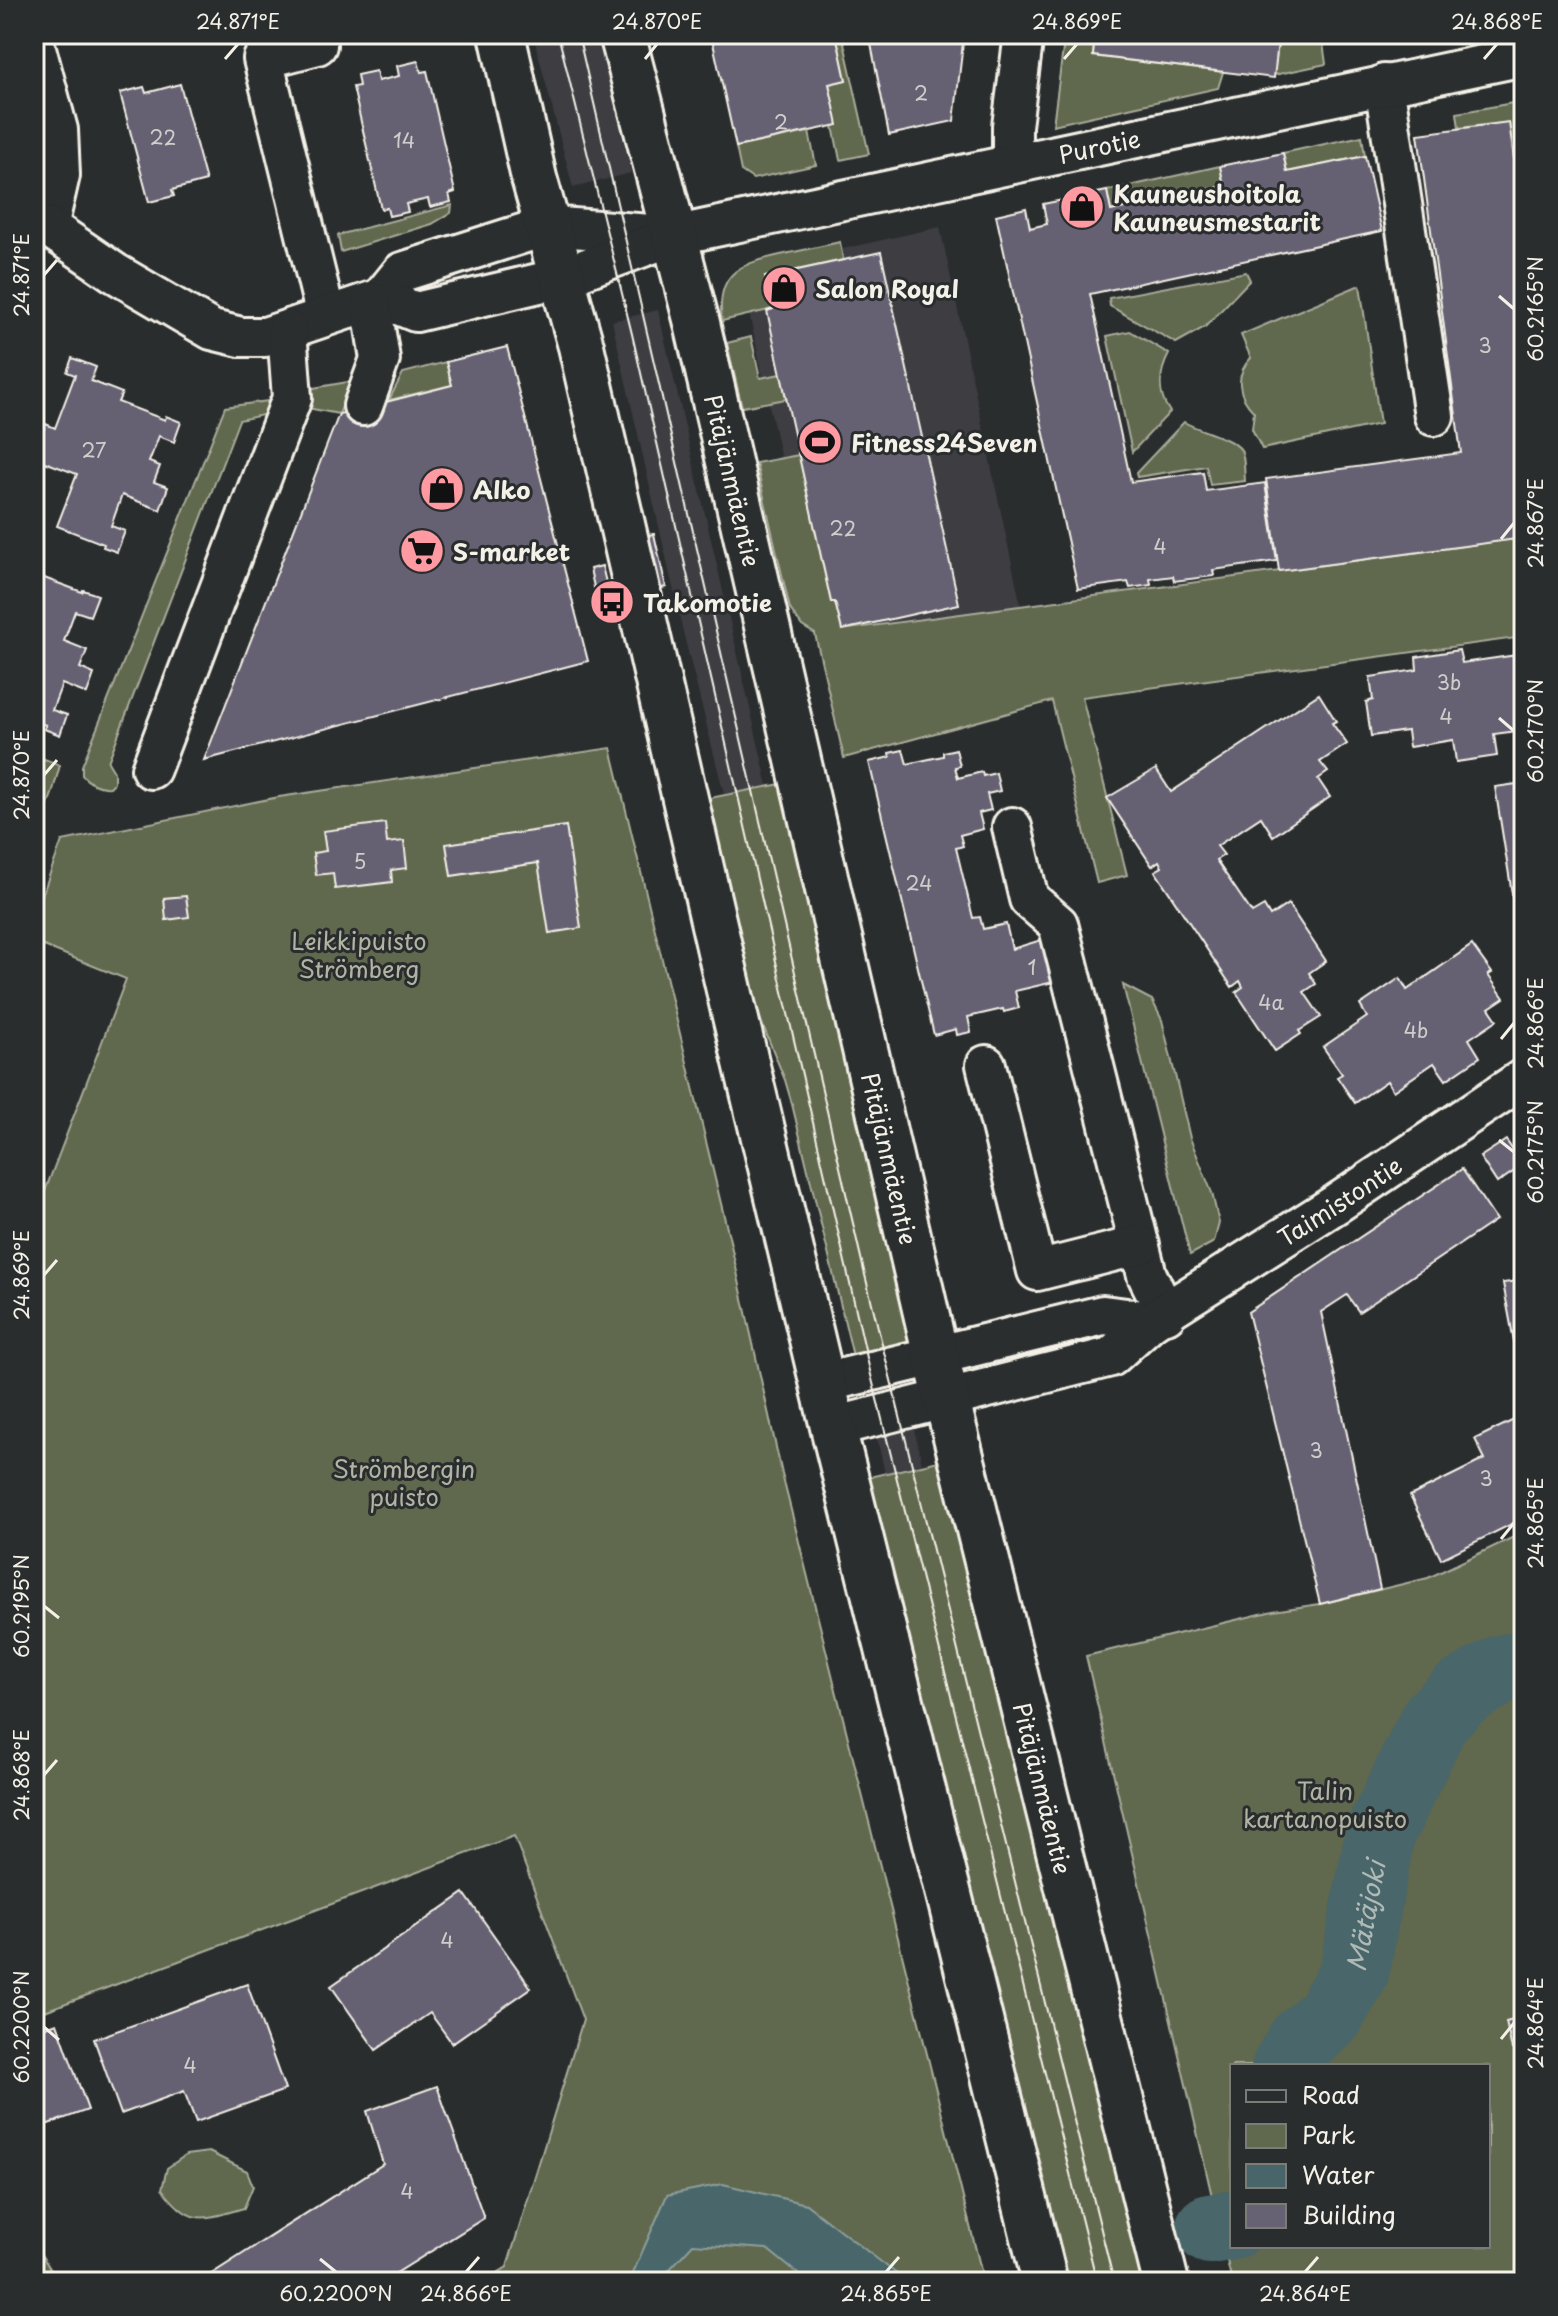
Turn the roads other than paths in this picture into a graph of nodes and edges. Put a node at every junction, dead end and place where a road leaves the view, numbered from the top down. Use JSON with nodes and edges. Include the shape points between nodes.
{"nodes":[{"id":1,"x":502,"y":34,"type":"edge"},
{"id":2,"x":622,"y":34,"type":"edge"},
{"id":3,"x":1024,"y":34,"type":"edge"},
{"id":4,"x":34,"y":41,"type":"edge"},
{"id":5,"x":317,"y":45,"type":"dead end"},
{"id":6,"x":1524,"y":56,"type":"edge"},
{"id":7,"x":1384,"y":84,"type":"junction"},
{"id":8,"x":1012,"y":164,"type":"junction"},
{"id":9,"x":41,"y":224,"type":"edge"},
{"id":10,"x":547,"y":226,"type":"junction"},
{"id":11,"x":673,"y":236,"type":"junction"},
{"id":12,"x":560,"y":278,"type":"junction"},
{"id":13,"x":376,"y":300,"type":"junction"},
{"id":14,"x":326,"y":316,"type":"junction"},
{"id":15,"x":287,"y":330,"type":"junction"},
{"id":16,"x":363,"y":406,"type":"dead end"},
{"id":17,"x":1434,"y":416,"type":"dead end"},
{"id":18,"x":151,"y":769,"type":"dead end"},
{"id":19,"x":1012,"y":827,"type":"dead end"},
{"id":20,"x":986,"y":1065,"type":"dead end"},
{"id":21,"x":1524,"y":1078,"type":"edge"},
{"id":22,"x":1140,"y":1245,"type":"junction"},
{"id":23,"x":1158,"y":1318,"type":"junction"},
{"id":24,"x":936,"y":1356,"type":"junction"},
{"id":25,"x":823,"y":1383,"type":"junction"},
{"id":26,"x":948,"y":1400,"type":"junction"},
{"id":27,"x":833,"y":1427,"type":"junction"},
{"id":28,"x":1045,"y":2282,"type":"edge"},
{"id":29,"x":1166,"y":2282,"type":"edge"}],
"edges":[{"from":1,"to":10,"type":"main road"},
{"from":2,"to":11,"type":"main road","name":"Pitäjänmäentie"},
{"from":3,"to":8,"type":"street"},
{"from":4,"to":9,"type":"street","via":[[58,130],[60,175]]},
{"from":5,"to":14,"type":"street","via":[[263,59]]},
{"from":6,"to":7,"type":"street","name":"Purotie"},
{"from":7,"to":8,"type":"street","name":"Purotie"},
{"from":7,"to":17,"type":"street"},
{"from":8,"to":11,"type":"street","name":"Purotie"},
{"from":9,"to":15,"type":"street","via":[[212,330],[265,337]]},
{"from":10,"to":11,"type":"street"},
{"from":10,"to":12,"type":"main road"},
{"from":10,"to":13,"type":"street","via":[[402,272]]},
{"from":11,"to":12,"type":"street"},
{"from":11,"to":24,"type":"main road","name":"Pitäjänmäentie"},
{"from":12,"to":13,"type":"street","via":[[416,312]]},
{"from":12,"to":25,"type":"main road","via":[[581,346]]},
{"from":13,"to":14,"type":"street"},
{"from":13,"to":16,"type":"street","via":[[380,359]]},
{"from":14,"to":15,"type":"street"},
{"from":15,"to":18,"type":"street","via":[[292,398]]},
{"from":19,"to":22,"type":"street","via":[[1029,899],[1058,924]]},
{"from":20,"to":22,"type":"street","via":[[1037,1271]]},
{"from":21,"to":23,"type":"street","name":"Taimistontie"},
{"from":22,"to":23,"type":"street"},
{"from":23,"to":24,"type":"street","via":[[1103,1315]]},
{"from":23,"to":26,"type":"street","name":"Taimistontie","via":[[1111,1357]]},
{"from":24,"to":25,"type":"street"},
{"from":24,"to":26,"type":"main road","name":"Pitäjänmäentie"},
{"from":25,"to":27,"type":"main road"},
{"from":26,"to":27,"type":"street","name":"Taimistontie"},
{"from":26,"to":29,"type":"main road","name":"Pitäjänmäentie"},
{"from":27,"to":28,"type":"main road"}]}
